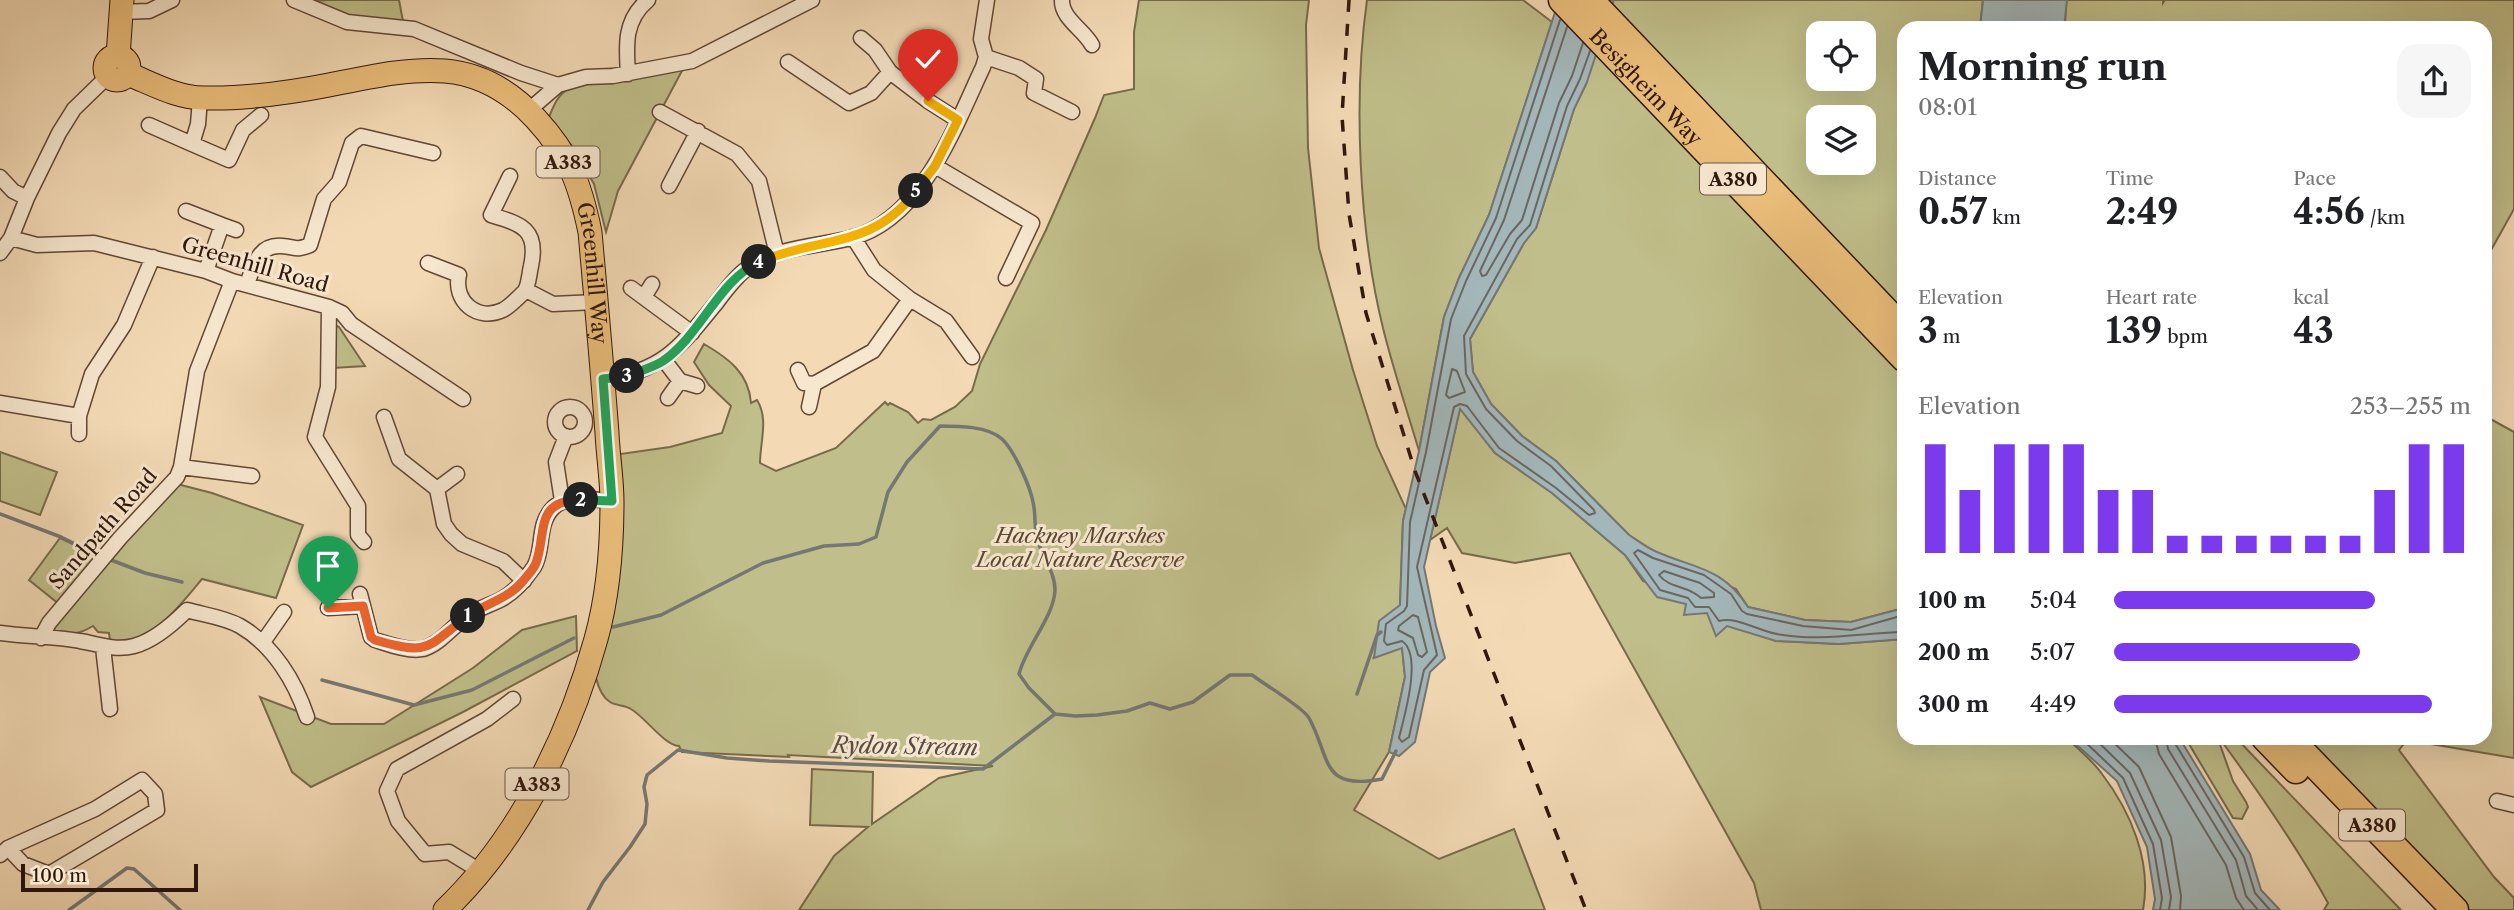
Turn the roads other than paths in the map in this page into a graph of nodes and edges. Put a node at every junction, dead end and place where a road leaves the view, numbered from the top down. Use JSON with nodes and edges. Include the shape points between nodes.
{"nodes":[{"id":1,"x":172,"y":0,"type":"edge"},
{"id":2,"x":294,"y":0,"type":"edge"},
{"id":3,"x":649,"y":0,"type":"edge"},
{"id":4,"x":812,"y":0,"type":"edge"},
{"id":5,"x":987,"y":0,"type":"edge"},
{"id":6,"x":1062,"y":0,"type":"edge"},
{"id":7,"x":1562,"y":0,"type":"edge"},
{"id":8,"x":1590,"y":0,"type":"edge"},
{"id":9,"x":121,"y":6,"type":"edge"},
{"id":10,"x":861,"y":38,"type":"dead end"},
{"id":11,"x":1092,"y":45,"type":"dead end"},
{"id":12,"x":986,"y":57,"type":"junction"},
{"id":13,"x":788,"y":62,"type":"dead end"},
{"id":14,"x":118,"y":68,"type":"junction"},
{"id":15,"x":890,"y":72,"type":"junction"},
{"id":16,"x":628,"y":74,"type":"junction"},
{"id":17,"x":558,"y":85,"type":"junction"},
{"id":18,"x":200,"y":99,"type":"junction"},
{"id":19,"x":528,"y":111,"type":"junction"},
{"id":20,"x":660,"y":112,"type":"dead end"},
{"id":21,"x":1072,"y":112,"type":"dead end"},
{"id":22,"x":261,"y":114,"type":"dead end"},
{"id":23,"x":958,"y":120,"type":"junction"},
{"id":24,"x":149,"y":125,"type":"dead end"},
{"id":25,"x":698,"y":131,"type":"junction"},
{"id":26,"x":192,"y":144,"type":"junction"},
{"id":27,"x":433,"y":153,"type":"dead end"},
{"id":28,"x":935,"y":166,"type":"junction"},
{"id":29,"x":510,"y":176,"type":"dead end"},
{"id":30,"x":0,"y":177,"type":"edge"},
{"id":31,"x":669,"y":186,"type":"dead end"},
{"id":32,"x":27,"y":198,"type":"junction"},
{"id":33,"x":186,"y":211,"type":"dead end"},
{"id":34,"x":222,"y":225,"type":"junction"},
{"id":35,"x":236,"y":230,"type":"dead end"},
{"id":36,"x":853,"y":237,"type":"junction"},
{"id":37,"x":11,"y":238,"type":"junction"},
{"id":38,"x":0,"y":253,"type":"edge"},
{"id":39,"x":777,"y":254,"type":"junction"},
{"id":40,"x":153,"y":257,"type":"junction"},
{"id":41,"x":428,"y":263,"type":"dead end"},
{"id":42,"x":205,"y":271,"type":"junction"},
{"id":43,"x":1006,"y":278,"type":"dead end"},
{"id":44,"x":232,"y":281,"type":"junction"},
{"id":45,"x":652,"y":284,"type":"dead end"},
{"id":46,"x":247,"y":285,"type":"junction"},
{"id":47,"x":631,"y":288,"type":"dead end"},
{"id":48,"x":526,"y":290,"type":"junction"},
{"id":49,"x":644,"y":297,"type":"junction"},
{"id":50,"x":910,"y":299,"type":"junction"},
{"id":51,"x":596,"y":302,"type":"junction"},
{"id":52,"x":329,"y":307,"type":"junction"},
{"id":53,"x":1897,"y":323,"type":"edge"},
{"id":54,"x":692,"y":332,"type":"junction"},
{"id":55,"x":1897,"y":351,"type":"edge"},
{"id":56,"x":972,"y":357,"type":"dead end"},
{"id":57,"x":664,"y":360,"type":"junction"},
{"id":58,"x":798,"y":370,"type":"dead end"},
{"id":59,"x":603,"y":379,"type":"junction"},
{"id":60,"x":680,"y":381,"type":"junction"},
{"id":61,"x":814,"y":384,"type":"junction"},
{"id":62,"x":697,"y":386,"type":"dead end"},
{"id":63,"x":668,"y":398,"type":"dead end"},
{"id":64,"x":463,"y":399,"type":"dead end"},
{"id":65,"x":0,"y":403,"type":"edge"},
{"id":66,"x":808,"y":407,"type":"dead end"},
{"id":67,"x":79,"y":416,"type":"junction"},
{"id":68,"x":384,"y":418,"type":"dead end"},
{"id":69,"x":79,"y":434,"type":"dead end"},
{"id":70,"x":566,"y":436,"type":"dead end"},
{"id":71,"x":181,"y":467,"type":"junction"},
{"id":72,"x":457,"y":474,"type":"dead end"},
{"id":73,"x":252,"y":476,"type":"dead end"},
{"id":74,"x":437,"y":489,"type":"junction"},
{"id":75,"x":562,"y":501,"type":"junction"},
{"id":76,"x":612,"y":501,"type":"junction"},
{"id":77,"x":364,"y":542,"type":"dead end"},
{"id":78,"x":523,"y":581,"type":"junction"},
{"id":79,"x":328,"y":608,"type":"dead end"},
{"id":80,"x":284,"y":612,"type":"dead end"},
{"id":81,"x":0,"y":633,"type":"edge"},
{"id":82,"x":41,"y":638,"type":"junction"},
{"id":83,"x":263,"y":642,"type":"junction"},
{"id":84,"x":103,"y":647,"type":"junction"},
{"id":85,"x":513,"y":699,"type":"dead end"},
{"id":86,"x":110,"y":709,"type":"dead end"},
{"id":87,"x":307,"y":717,"type":"dead end"},
{"id":88,"x":2272,"y":745,"type":"edge"},
{"id":89,"x":2296,"y":745,"type":"edge"},
{"id":90,"x":2497,"y":801,"type":"dead end"},
{"id":91,"x":2514,"y":805,"type":"edge"},
{"id":92,"x":4,"y":852,"type":"edge"},
{"id":93,"x":480,"y":871,"type":"junction"},
{"id":94,"x":445,"y":910,"type":"edge"},
{"id":95,"x":2431,"y":910,"type":"edge"},
{"id":96,"x":2455,"y":910,"type":"edge"}],
"edges":[{"from":1,"to":9,"type":"street","via":[[149,11]]},
{"from":2,"to":17,"type":"street","via":[[347,22],[414,29]]},
{"from":3,"to":16,"type":"street","via":[[629,24]]},
{"from":4,"to":16,"type":"street","via":[[692,61]]},
{"from":5,"to":12,"type":"street","via":[[981,39]]},
{"from":6,"to":11,"type":"street","via":[[1070,20]]},
{"from":7,"to":55,"type":"highway","name":"Besigheim Way","number":"A380"},
{"from":8,"to":53,"type":"highway","name":"Besigheim Way","number":"A380"},
{"from":9,"to":14,"type":"main road"},
{"from":10,"to":15,"type":"street"},
{"from":12,"to":21,"type":"street","via":[[1019,68],[1036,79],[1034,93]]},
{"from":12,"to":23,"type":"street"},
{"from":13,"to":15,"type":"street","via":[[849,103],[871,93]]},
{"from":14,"to":18,"type":"main road","name":"Greenhill Way","number":"A383"},
{"from":14,"to":32,"type":"street","via":[[69,117]]},
{"from":15,"to":23,"type":"street"},
{"from":16,"to":17,"type":"street","via":[[586,77]]},
{"from":17,"to":19,"type":"street"},
{"from":18,"to":19,"type":"main road","name":"Greenhill Way","number":"A383","via":[[299,91],[384,74],[445,71],[487,82]]},
{"from":18,"to":26,"type":"street"},
{"from":19,"to":51,"type":"main road","name":"Greenhill Way","number":"A383","via":[[566,157],[581,188]]},
{"from":20,"to":25,"type":"street"},
{"from":22,"to":26,"type":"street","via":[[243,130],[229,160]]},
{"from":23,"to":28,"type":"street"},
{"from":24,"to":26,"type":"street"},
{"from":25,"to":31,"type":"street"},
{"from":25,"to":39,"type":"street","via":[[737,154],[759,181]]},
{"from":27,"to":46,"type":"street","via":[[361,136],[352,143],[340,181],[324,199],[310,245],[298,250],[281,245],[265,248],[257,256]]},
{"from":28,"to":36,"type":"street","via":[[904,207],[869,232]]},
{"from":28,"to":43,"type":"street","via":[[1032,223]]},
{"from":29,"to":48,"type":"street","via":[[491,215],[527,230],[534,252]]},
{"from":30,"to":32,"type":"street"},
{"from":32,"to":37,"type":"street"},
{"from":33,"to":34,"type":"street"},
{"from":34,"to":35,"type":"street"},
{"from":34,"to":42,"type":"street"},
{"from":36,"to":39,"type":"street"},
{"from":36,"to":50,"type":"street","via":[[874,270]]},
{"from":37,"to":38,"type":"street"},
{"from":37,"to":40,"type":"street","name":"Greenhill Road","via":[[37,245],[94,243]]},
{"from":39,"to":54,"type":"street","via":[[749,266]]},
{"from":40,"to":42,"type":"street","name":"Greenhill Road"},
{"from":40,"to":67,"type":"street","via":[[124,325],[92,374]]},
{"from":41,"to":48,"type":"street","via":[[459,275],[463,303],[477,312],[503,310]]},
{"from":42,"to":44,"type":"street","name":"Greenhill Road"},
{"from":44,"to":46,"type":"street","name":"Greenhill Road"},
{"from":44,"to":71,"type":"street","name":"Sandpath Road","via":[[197,371]]},
{"from":45,"to":49,"type":"street"},
{"from":46,"to":52,"type":"street","name":"Greenhill Road"},
{"from":47,"to":49,"type":"street"},
{"from":48,"to":51,"type":"street","via":[[553,304]]},
{"from":49,"to":54,"type":"street"},
{"from":50,"to":56,"type":"street","via":[[946,321]]},
{"from":50,"to":61,"type":"street","via":[[873,351]]},
{"from":51,"to":59,"type":"main road","name":"Greenhill Way","number":"A383"},
{"from":52,"to":64,"type":"street","name":"Greenhill Road"},
{"from":52,"to":77,"type":"street","via":[[328,387],[315,437],[358,506],[358,535]]},
{"from":54,"to":57,"type":"street"},
{"from":57,"to":59,"type":"street","via":[[624,377]]},
{"from":57,"to":60,"type":"street"},
{"from":58,"to":61,"type":"street","via":[[804,383]]},
{"from":59,"to":76,"type":"main road","name":"Greenhill Way","number":"A383"},
{"from":60,"to":62,"type":"street"},
{"from":60,"to":63,"type":"street"},
{"from":61,"to":66,"type":"street"},
{"from":65,"to":67,"type":"street"},
{"from":67,"to":69,"type":"street"},
{"from":68,"to":74,"type":"street","via":[[399,459]]},
{"from":70,"to":75,"type":"street","via":[[556,462]]},
{"from":71,"to":73,"type":"street"},
{"from":71,"to":82,"type":"street","name":"Sandpath Road"},
{"from":72,"to":74,"type":"street"},
{"from":74,"to":78,"type":"street","via":[[444,524],[451,534],[462,544],[503,561]]},
{"from":75,"to":76,"type":"street"},
{"from":75,"to":78,"type":"street","via":[[542,527],[536,564]]},
{"from":76,"to":93,"type":"main road","name":"Greenhill Way","number":"A383","via":[[602,610],[575,702],[515,823]]},
{"from":78,"to":79,"type":"street","via":[[423,649],[371,637],[361,600]]},
{"from":80,"to":83,"type":"street"},
{"from":81,"to":82,"type":"street"},
{"from":82,"to":84,"type":"street"},
{"from":83,"to":84,"type":"street","via":[[238,625],[187,610],[134,646]]},
{"from":83,"to":87,"type":"street","via":[[290,678]]},
{"from":84,"to":86,"type":"street"},
{"from":85,"to":93,"type":"street","via":[[479,724],[397,769],[387,791],[398,821],[425,854],[449,852]]},
{"from":88,"to":95,"type":"highway","number":"A380"},
{"from":89,"to":96,"type":"highway","number":"A380"},
{"from":90,"to":91,"type":"street"},
{"from":92,"to":92,"type":"street","via":[[49,874],[157,810],[155,794],[142,780],[95,809]]},
{"from":93,"to":94,"type":"main road","name":"Greenhill Way","number":"A383"}]}
